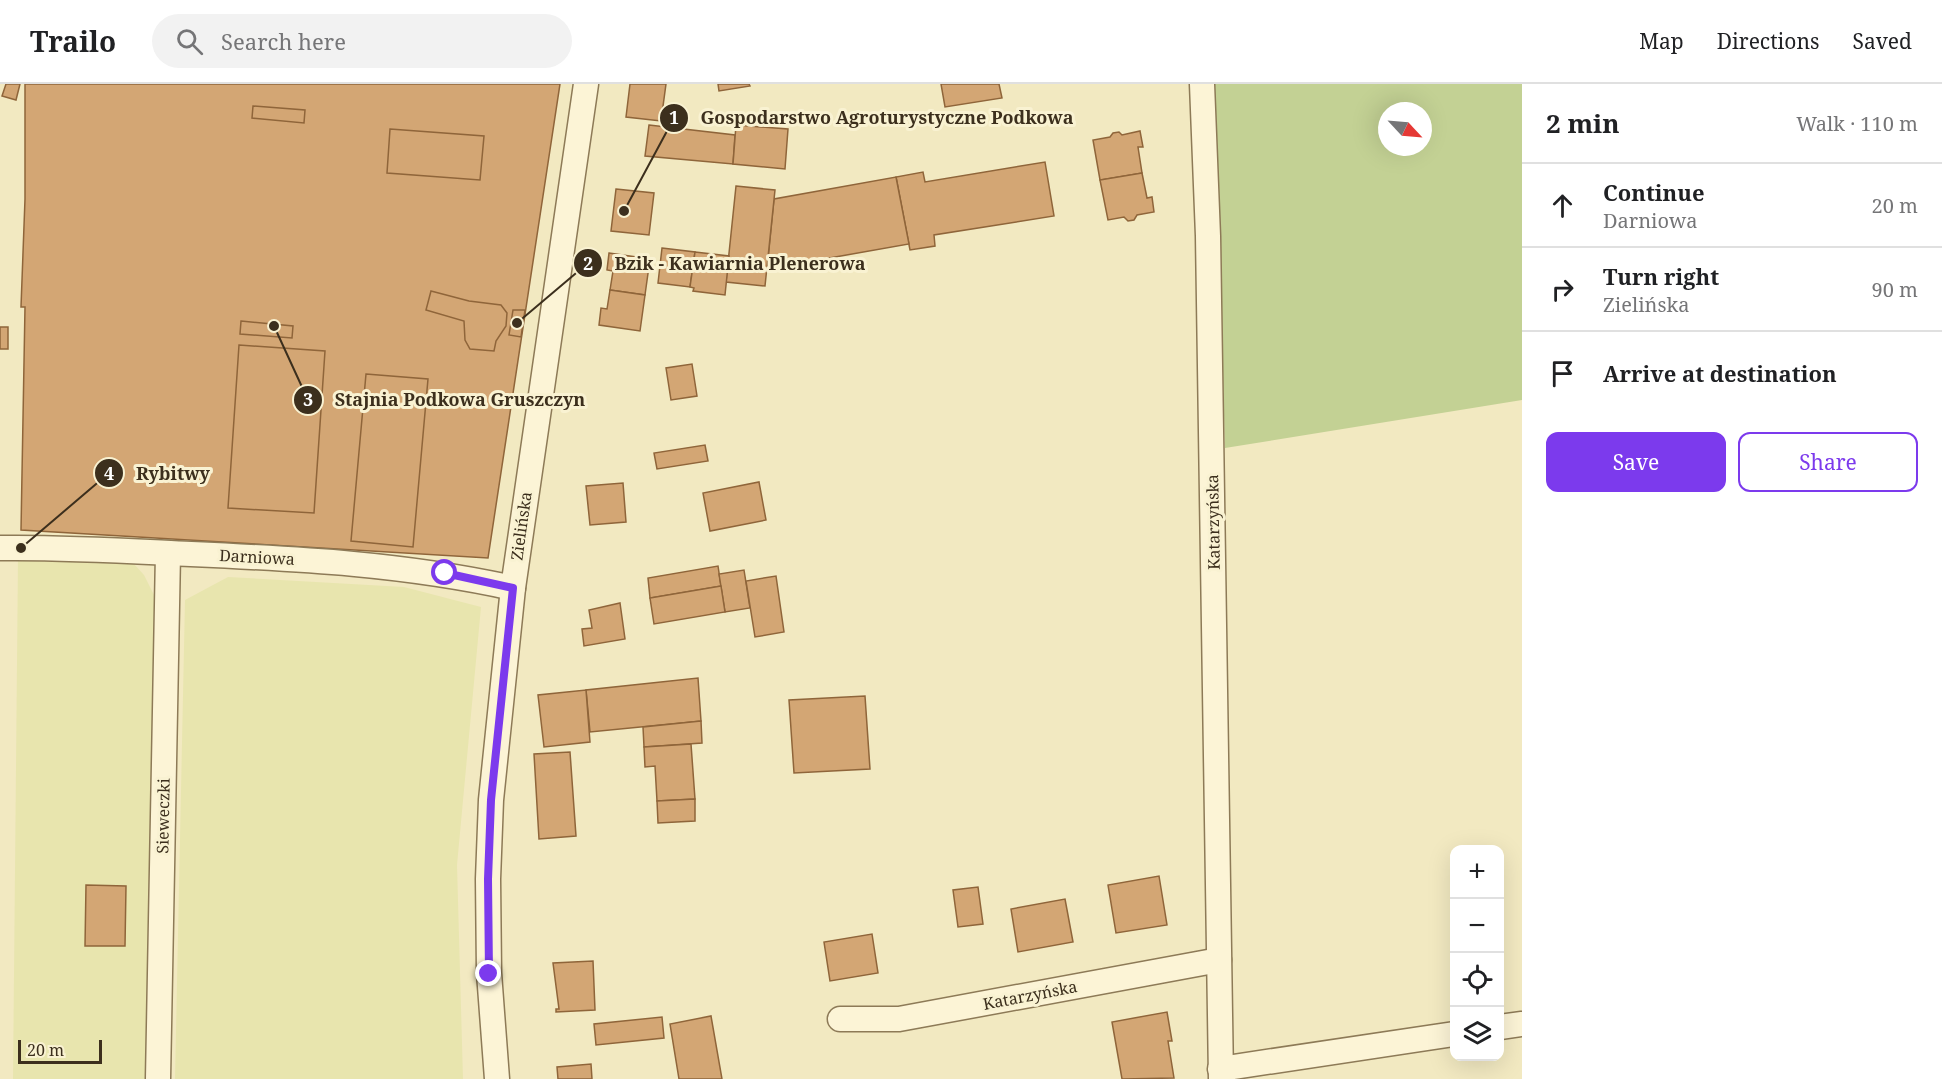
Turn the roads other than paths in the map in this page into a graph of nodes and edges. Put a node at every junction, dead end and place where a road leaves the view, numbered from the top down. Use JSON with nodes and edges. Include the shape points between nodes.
{"nodes":[{"id":1,"x":586,"y":84,"type":"edge"},
{"id":2,"x":1202,"y":84,"type":"edge"},
{"id":3,"x":0,"y":548,"type":"edge"},
{"id":4,"x":168,"y":553,"type":"junction"},
{"id":5,"x":513,"y":588,"type":"junction"},
{"id":6,"x":1218,"y":960,"type":"junction"},
{"id":7,"x":840,"y":1019,"type":"dead end"},
{"id":8,"x":1522,"y":1024,"type":"edge"},
{"id":9,"x":1504,"y":1026,"type":"edge"},
{"id":10,"x":1450,"y":1035,"type":"edge"},
{"id":11,"x":1220,"y":1074,"type":"edge"},
{"id":12,"x":158,"y":1079,"type":"edge"},
{"id":13,"x":497,"y":1079,"type":"edge"}],
"edges":[{"from":1,"to":5,"type":"street","name":"Zielińska"},
{"from":2,"to":6,"type":"street","name":"Katarzyńska","via":[[1209,248]]},
{"from":3,"to":4,"type":"street","name":"Darniowa"},
{"from":4,"to":5,"type":"street","name":"Darniowa","via":[[367,564],[445,573]]},
{"from":4,"to":12,"type":"street","name":"Sieweczki"},
{"from":5,"to":13,"type":"street","name":"Zielińska","via":[[491,800],[488,879],[489,974]]},
{"from":6,"to":7,"type":"street","name":"Katarzyńska","via":[[899,1019]]},
{"from":6,"to":11,"type":"street","name":"Katarzyńska"},
{"from":8,"to":9,"type":"street"},
{"from":10,"to":11,"type":"street"}]}
